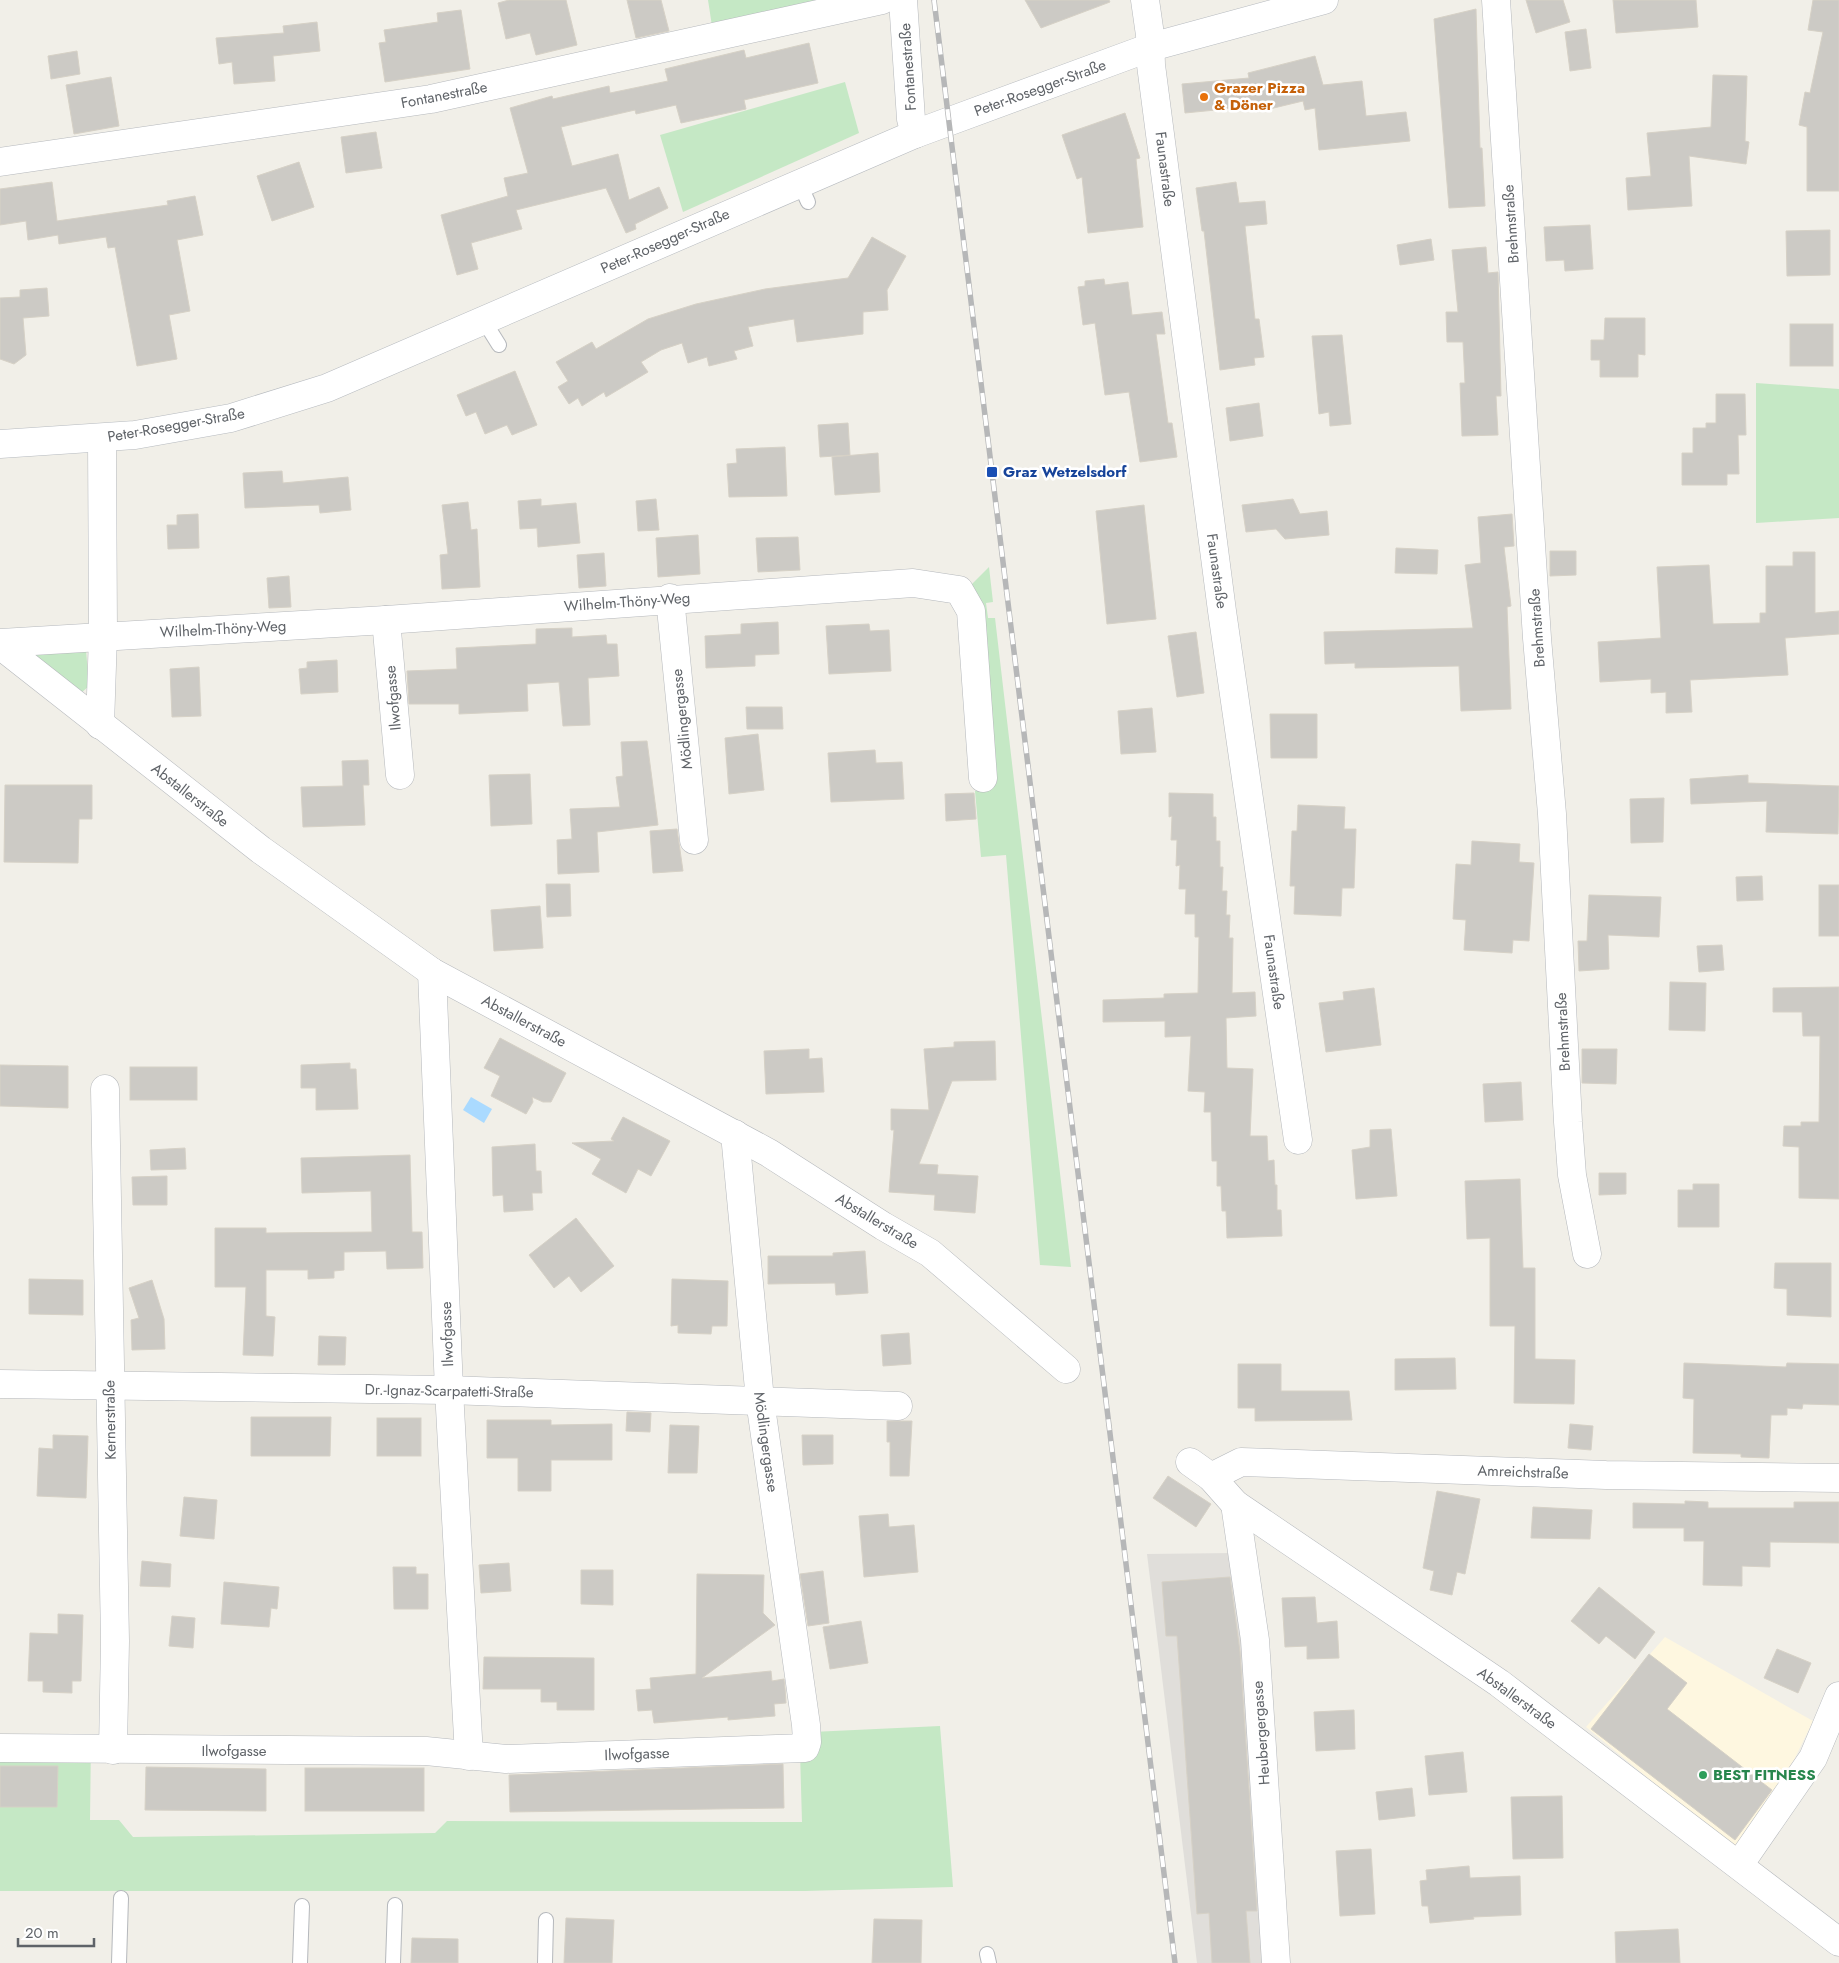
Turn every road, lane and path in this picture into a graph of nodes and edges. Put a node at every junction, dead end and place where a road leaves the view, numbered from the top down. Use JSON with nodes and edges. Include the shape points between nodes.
{"nodes":[{"id":1,"x":882,"y":0,"type":"edge"},
{"id":2,"x":903,"y":0,"type":"edge"},
{"id":3,"x":1146,"y":0,"type":"edge"},
{"id":4,"x":1324,"y":0,"type":"edge"},
{"id":5,"x":1496,"y":0,"type":"edge"},
{"id":6,"x":1151,"y":47,"type":"junction"},
{"id":7,"x":914,"y":134,"type":"junction"},
{"id":8,"x":0,"y":162,"type":"edge"},
{"id":9,"x":484,"y":321,"type":"junction"},
{"id":10,"x":499,"y":345,"type":"dead end"},
{"id":11,"x":102,"y":438,"type":"junction"},
{"id":12,"x":0,"y":444,"type":"edge"},
{"id":13,"x":670,"y":598,"type":"junction"},
{"id":14,"x":386,"y":620,"type":"junction"},
{"id":15,"x":103,"y":635,"type":"junction"},
{"id":16,"x":0,"y":644,"type":"edge"},
{"id":17,"x":100,"y":725,"type":"junction"},
{"id":18,"x":400,"y":775,"type":"dead end"},
{"id":19,"x":983,"y":778,"type":"dead end"},
{"id":20,"x":694,"y":840,"type":"dead end"},
{"id":21,"x":432,"y":972,"type":"junction"},
{"id":22,"x":105,"y":1089,"type":"dead end"},
{"id":23,"x":735,"y":1134,"type":"junction"},
{"id":24,"x":1298,"y":1140,"type":"dead end"},
{"id":25,"x":1587,"y":1254,"type":"dead end"},
{"id":26,"x":1066,"y":1369,"type":"dead end"},
{"id":27,"x":0,"y":1384,"type":"edge"},
{"id":28,"x":110,"y":1385,"type":"junction"},
{"id":29,"x":449,"y":1390,"type":"junction"},
{"id":30,"x":760,"y":1400,"type":"junction"},
{"id":31,"x":898,"y":1406,"type":"dead end"},
{"id":32,"x":1201,"y":1470,"type":"joint"},
{"id":33,"x":1839,"y":1478,"type":"edge"},
{"id":34,"x":1235,"y":1504,"type":"junction"},
{"id":35,"x":1839,"y":1696,"type":"edge"},
{"id":36,"x":0,"y":1748,"type":"edge"},
{"id":37,"x":805,"y":1748,"type":"joint"},
{"id":38,"x":113,"y":1750,"type":"junction"},
{"id":39,"x":469,"y":1756,"type":"junction"},
{"id":40,"x":1739,"y":1865,"type":"junction"},
{"id":41,"x":121,"y":1898,"type":"dead end"},
{"id":42,"x":395,"y":1905,"type":"dead end"},
{"id":43,"x":302,"y":1906,"type":"dead end"},
{"id":44,"x":546,"y":1920,"type":"dead end"},
{"id":45,"x":1839,"y":1942,"type":"edge"},
{"id":46,"x":119,"y":1963,"type":"edge"},
{"id":47,"x":300,"y":1963,"type":"edge"},
{"id":48,"x":393,"y":1963,"type":"edge"},
{"id":49,"x":545,"y":1963,"type":"edge"},
{"id":50,"x":1276,"y":1963,"type":"edge"}],
"edges":[{"from":1,"to":8,"type":"street","name":"Fontanestraße","via":[[431,99]]},
{"from":2,"to":7,"type":"street","name":"Fontanestraße"},
{"from":3,"to":6,"type":"street","name":"Faunastraße"},
{"from":4,"to":6,"type":"street","name":"Peter-Rosegger-Straße"},
{"from":5,"to":25,"type":"street","name":"Brehmstraße","via":[[1537,638],[1552,814],[1568,1122],[1572,1175]]},
{"from":6,"to":7,"type":"street","name":"Peter-Rosegger-Straße"},
{"from":6,"to":24,"type":"street","name":"Faunastraße","via":[[1150,65],[1220,594]]},
{"from":7,"to":9,"type":"street","name":"Peter-Rosegger-Straße","via":[[804,192]]},
{"from":9,"to":10,"type":"lane"},
{"from":9,"to":11,"type":"street","name":"Peter-Rosegger-Straße","via":[[328,388],[231,418]]},
{"from":11,"to":12,"type":"street","name":"Peter-Rosegger-Straße"},
{"from":11,"to":15,"type":"street"},
{"from":13,"to":14,"type":"street","name":"Wilhelm-Thöny-Weg"},
{"from":13,"to":19,"type":"street","name":"Wilhelm-Thöny-Weg","via":[[913,583],[960,590],[971,611]]},
{"from":13,"to":20,"type":"street","name":"Mödlingergasse"},
{"from":14,"to":15,"type":"street","name":"Wilhelm-Thöny-Weg"},
{"from":14,"to":18,"type":"street","name":"Ilwofgasse"},
{"from":15,"to":16,"type":"street","name":"Wilhelm-Thöny-Weg"},
{"from":15,"to":17,"type":"street"},
{"from":16,"to":17,"type":"street","name":"Abstallerstraße"},
{"from":17,"to":21,"type":"street","name":"Abstallerstraße","via":[[261,850]]},
{"from":21,"to":23,"type":"street","name":"Abstallerstraße"},
{"from":21,"to":29,"type":"street","name":"Ilwofgasse"},
{"from":22,"to":28,"type":"street","name":"Kernerstraße"},
{"from":23,"to":26,"type":"street","name":"Abstallerstraße","via":[[930,1253]]},
{"from":23,"to":30,"type":"street","name":"Mödlingergasse"},
{"from":27,"to":28,"type":"street","name":"Dr.-Ignaz-Scarpatetti-Straße"},
{"from":28,"to":29,"type":"street","name":"Dr.-Ignaz-Scarpatetti-Straße"},
{"from":28,"to":38,"type":"street","name":"Kernerstraße","via":[[115,1641]]},
{"from":29,"to":30,"type":"street","name":"Dr.-Ignaz-Scarpatetti-Straße"},
{"from":29,"to":39,"type":"street","name":"Ilwofgasse"},
{"from":30,"to":31,"type":"street","name":"Dr.-Ignaz-Scarpatetti-Straße"},
{"from":30,"to":37,"type":"street","name":"Mödlingergasse","via":[[806,1725]]},
{"from":32,"to":33,"type":"street","name":"Amreichstraße","via":[[1241,1462],[1606,1475]]},
{"from":32,"to":34,"type":"street","name":"Abstallerstraße"},
{"from":34,"to":40,"type":"street","name":"Abstallerstraße","via":[[1499,1683]]},
{"from":34,"to":50,"type":"street","name":"Heubergergasse","via":[[1255,1640]]},
{"from":35,"to":40,"type":"street","via":[[1813,1758]]},
{"from":36,"to":38,"type":"street","name":"Ilwofgasse"},
{"from":37,"to":39,"type":"street","name":"Ilwofgasse","via":[[506,1759]]},
{"from":38,"to":39,"type":"street","name":"Ilwofgasse","via":[[426,1751]]},
{"from":40,"to":45,"type":"street","name":"Abstallerstraße"},
{"from":41,"to":46,"type":"lane"},
{"from":42,"to":48,"type":"lane"},
{"from":43,"to":47,"type":"lane"},
{"from":44,"to":49,"type":"lane"}]}
